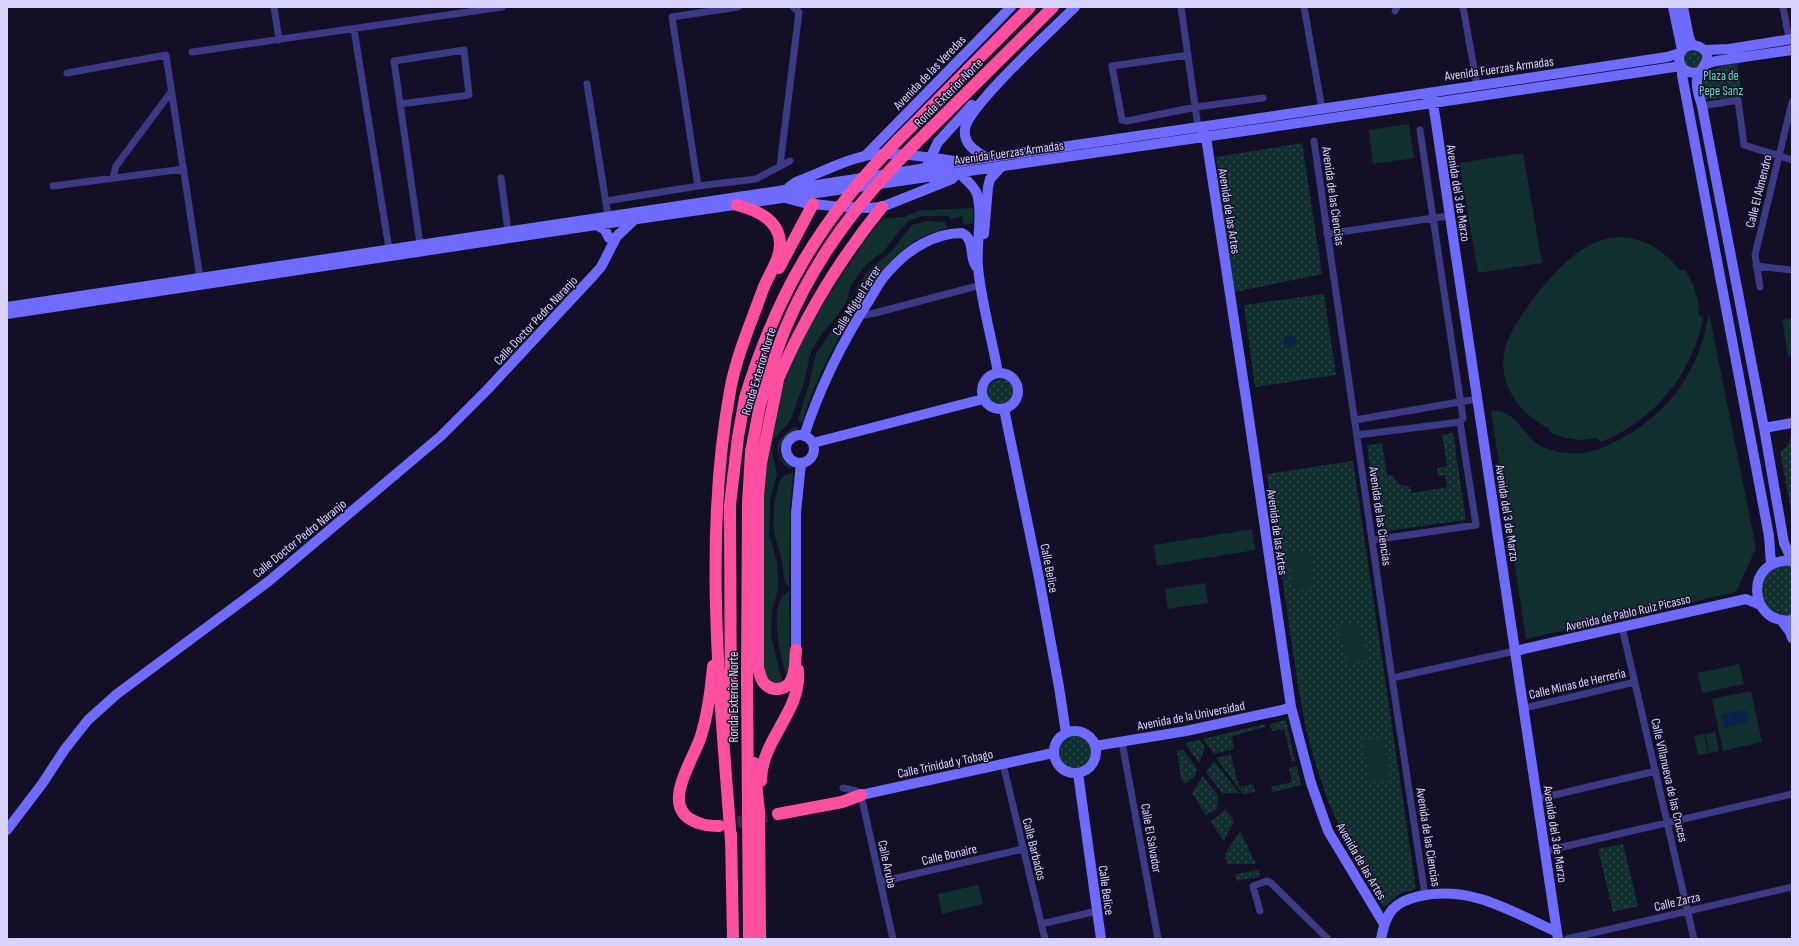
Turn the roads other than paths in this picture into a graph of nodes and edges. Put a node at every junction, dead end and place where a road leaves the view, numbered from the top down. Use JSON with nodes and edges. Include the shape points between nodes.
{"nodes":[{"id":1,"x":274,"y":7,"type":"edge"},
{"id":2,"x":502,"y":7,"type":"edge"},
{"id":3,"x":738,"y":7,"type":"edge"},
{"id":4,"x":793,"y":7,"type":"edge"},
{"id":5,"x":1011,"y":7,"type":"edge"},
{"id":6,"x":1030,"y":7,"type":"edge"},
{"id":7,"x":1052,"y":7,"type":"edge"},
{"id":8,"x":1075,"y":7,"type":"edge"},
{"id":9,"x":1181,"y":7,"type":"edge"},
{"id":10,"x":1304,"y":7,"type":"edge"},
{"id":11,"x":1463,"y":7,"type":"edge"},
{"id":12,"x":1673,"y":7,"type":"edge"},
{"id":13,"x":1683,"y":7,"type":"edge"},
{"id":14,"x":1783,"y":7,"type":"edge"},
{"id":15,"x":354,"y":29,"type":"junction"},
{"id":16,"x":1791,"y":39,"type":"edge"},
{"id":17,"x":279,"y":40,"type":"junction"},
{"id":18,"x":1692,"y":45,"type":"junction"},
{"id":19,"x":1704,"y":50,"type":"junction"},
{"id":20,"x":1681,"y":51,"type":"junction"},
{"id":21,"x":1789,"y":51,"type":"edge"},
{"id":22,"x":192,"y":52,"type":"dead end"},
{"id":23,"x":1188,"y":55,"type":"junction"},
{"id":24,"x":1681,"y":67,"type":"junction"},
{"id":25,"x":1703,"y":67,"type":"junction"},
{"id":26,"x":67,"y":72,"type":"dead end"},
{"id":27,"x":587,"y":84,"type":"dead end"},
{"id":28,"x":1477,"y":85,"type":"junction"},
{"id":29,"x":995,"y":88,"type":"junction"},
{"id":30,"x":171,"y":92,"type":"junction"},
{"id":31,"x":1431,"y":92,"type":"junction"},
{"id":32,"x":1262,"y":98,"type":"dead end"},
{"id":33,"x":1792,"y":102,"type":"edge"},
{"id":34,"x":1433,"y":103,"type":"junction"},
{"id":35,"x":400,"y":104,"type":"junction"},
{"id":36,"x":1702,"y":106,"type":"junction"},
{"id":37,"x":1196,"y":107,"type":"junction"},
{"id":38,"x":1322,"y":109,"type":"junction"},
{"id":39,"x":1323,"y":120,"type":"junction"},
{"id":40,"x":1241,"y":121,"type":"junction"},
{"id":41,"x":1198,"y":128,"type":"junction"},
{"id":42,"x":1420,"y":130,"type":"dead end"},
{"id":43,"x":1206,"y":137,"type":"junction"},
{"id":44,"x":1314,"y":141,"type":"dead end"},
{"id":45,"x":866,"y":155,"type":"junction"},
{"id":46,"x":912,"y":156,"type":"junction"},
{"id":47,"x":1779,"y":156,"type":"junction"},
{"id":48,"x":930,"y":158,"type":"junction"},
{"id":49,"x":987,"y":158,"type":"junction"},
{"id":50,"x":1792,"y":160,"type":"edge"},
{"id":51,"x":790,"y":161,"type":"dead end"},
{"id":52,"x":958,"y":162,"type":"junction"},
{"id":53,"x":780,"y":166,"type":"junction"},
{"id":54,"x":1001,"y":167,"type":"junction"},
{"id":55,"x":184,"y":168,"type":"junction"},
{"id":56,"x":829,"y":169,"type":"junction"},
{"id":57,"x":924,"y":172,"type":"junction"},
{"id":58,"x":959,"y":173,"type":"junction"},
{"id":59,"x":113,"y":178,"type":"junction"},
{"id":60,"x":501,"y":178,"type":"dead end"},
{"id":61,"x":53,"y":186,"type":"dead end"},
{"id":62,"x":698,"y":186,"type":"junction"},
{"id":63,"x":785,"y":194,"type":"junction"},
{"id":64,"x":818,"y":194,"type":"junction"},
{"id":65,"x":914,"y":194,"type":"junction"},
{"id":66,"x":606,"y":201,"type":"junction"},
{"id":67,"x":709,"y":205,"type":"junction"},
{"id":68,"x":737,"y":205,"type":"junction"},
{"id":69,"x":882,"y":207,"type":"junction"},
{"id":70,"x":651,"y":210,"type":"junction"},
{"id":71,"x":608,"y":216,"type":"junction"},
{"id":72,"x":1450,"y":216,"type":"junction"},
{"id":73,"x":1433,"y":218,"type":"junction"},
{"id":74,"x":634,"y":220,"type":"junction"},
{"id":75,"x":616,"y":223,"type":"junction"},
{"id":76,"x":596,"y":225,"type":"junction"},
{"id":77,"x":508,"y":231,"type":"junction"},
{"id":78,"x":543,"y":234,"type":"junction"},
{"id":79,"x":1327,"y":234,"type":"junction"},
{"id":80,"x":609,"y":238,"type":"junction"},
{"id":81,"x":480,"y":243,"type":"junction"},
{"id":82,"x":420,"y":244,"type":"junction"},
{"id":83,"x":388,"y":249,"type":"junction"},
{"id":84,"x":442,"y":249,"type":"junction"},
{"id":85,"x":402,"y":255,"type":"junction"},
{"id":86,"x":323,"y":259,"type":"junction"},
{"id":87,"x":605,"y":260,"type":"junction"},
{"id":88,"x":360,"y":261,"type":"junction"},
{"id":89,"x":1756,"y":266,"type":"junction"},
{"id":90,"x":265,"y":268,"type":"junction"},
{"id":91,"x":297,"y":270,"type":"junction"},
{"id":92,"x":1792,"y":270,"type":"edge"},
{"id":93,"x":980,"y":277,"type":"junction"},
{"id":94,"x":200,"y":278,"type":"junction"},
{"id":95,"x":224,"y":281,"type":"junction"},
{"id":96,"x":1760,"y":286,"type":"dead end"},
{"id":97,"x":131,"y":288,"type":"junction"},
{"id":98,"x":178,"y":288,"type":"junction"},
{"id":99,"x":104,"y":292,"type":"junction"},
{"id":100,"x":113,"y":298,"type":"junction"},
{"id":101,"x":37,"y":302,"type":"junction"},
{"id":102,"x":86,"y":302,"type":"junction"},
{"id":103,"x":758,"y":304,"type":"junction"},
{"id":104,"x":7,"y":307,"type":"edge"},
{"id":105,"x":19,"y":312,"type":"junction"},
{"id":106,"x":861,"y":313,"type":"junction"},
{"id":107,"x":7,"y":314,"type":"edge"},
{"id":108,"x":998,"y":373,"type":"junction"},
{"id":109,"x":778,"y":380,"type":"junction"},
{"id":110,"x":983,"y":399,"type":"junction"},
{"id":111,"x":1477,"y":399,"type":"junction"},
{"id":112,"x":1461,"y":402,"type":"junction"},
{"id":113,"x":1004,"y":409,"type":"junction"},
{"id":114,"x":1354,"y":420,"type":"junction"},
{"id":115,"x":1460,"y":422,"type":"junction"},
{"id":116,"x":1792,"y":423,"type":"edge"},
{"id":117,"x":1764,"y":428,"type":"junction"},
{"id":118,"x":1357,"y":435,"type":"junction"},
{"id":119,"x":804,"y":436,"type":"junction"},
{"id":120,"x":813,"y":443,"type":"junction"},
{"id":121,"x":801,"y":463,"type":"junction"},
{"id":122,"x":748,"y":502,"type":"junction"},
{"id":123,"x":1373,"y":540,"type":"junction"},
{"id":124,"x":1792,"y":560,"type":"edge"},
{"id":125,"x":1771,"y":564,"type":"junction"},
{"id":126,"x":1757,"y":585,"type":"junction"},
{"id":127,"x":1746,"y":599,"type":"junction"},
{"id":128,"x":1760,"y":605,"type":"junction"},
{"id":129,"x":1782,"y":620,"type":"junction"},
{"id":130,"x":1792,"y":620,"type":"edge"},
{"id":131,"x":717,"y":626,"type":"junction"},
{"id":132,"x":1622,"y":627,"type":"junction"},
{"id":133,"x":1792,"y":638,"type":"edge"},
{"id":134,"x":796,"y":650,"type":"junction"},
{"id":135,"x":1515,"y":651,"type":"junction"},
{"id":136,"x":746,"y":676,"type":"junction"},
{"id":137,"x":1392,"y":678,"type":"junction"},
{"id":138,"x":1635,"y":682,"type":"junction"},
{"id":139,"x":1291,"y":707,"type":"junction"},
{"id":140,"x":1524,"y":708,"type":"junction"},
{"id":141,"x":1066,"y":733,"type":"junction"},
{"id":142,"x":1122,"y":742,"type":"junction"},
{"id":143,"x":1095,"y":746,"type":"junction"},
{"id":144,"x":1053,"y":753,"type":"junction"},
{"id":145,"x":1003,"y":764,"type":"junction"},
{"id":146,"x":1656,"y":771,"type":"junction"},
{"id":147,"x":1078,"y":773,"type":"junction"},
{"id":148,"x":843,"y":788,"type":"dead end"},
{"id":149,"x":861,"y":794,"type":"junction"},
{"id":150,"x":1792,"y":794,"type":"edge"},
{"id":151,"x":1537,"y":799,"type":"junction"},
{"id":152,"x":759,"y":811,"type":"junction"},
{"id":153,"x":778,"y":814,"type":"tunnel mouth"},
{"id":154,"x":1668,"y":823,"type":"junction"},
{"id":155,"x":719,"y":826,"type":"tunnel mouth"},
{"id":156,"x":7,"y":830,"type":"edge"},
{"id":157,"x":731,"y":841,"type":"junction"},
{"id":158,"x":1023,"y":849,"type":"junction"},
{"id":159,"x":1545,"y":851,"type":"junction"},
{"id":160,"x":880,"y":882,"type":"junction"},
{"id":161,"x":1792,"y":887,"type":"edge"},
{"id":162,"x":1425,"y":895,"type":"junction"},
{"id":163,"x":1097,"y":911,"type":"junction"},
{"id":164,"x":1260,"y":911,"type":"dead end"},
{"id":165,"x":1688,"y":911,"type":"junction"},
{"id":166,"x":1041,"y":924,"type":"junction"},
{"id":167,"x":1384,"y":924,"type":"junction"},
{"id":168,"x":733,"y":937,"type":"edge"},
{"id":169,"x":1556,"y":937,"type":"edge"},
{"id":170,"x":749,"y":939,"type":"edge"},
{"id":171,"x":760,"y":939,"type":"edge"},
{"id":172,"x":893,"y":939,"type":"edge"},
{"id":173,"x":1045,"y":939,"type":"edge"},
{"id":174,"x":1101,"y":939,"type":"edge"},
{"id":175,"x":1158,"y":939,"type":"edge"},
{"id":176,"x":1328,"y":939,"type":"edge"},
{"id":177,"x":1381,"y":939,"type":"edge"},
{"id":178,"x":1567,"y":939,"type":"edge"},
{"id":179,"x":1694,"y":939,"type":"edge"}],
"edges":[{"from":1,"to":17,"type":"street"},
{"from":2,"to":15,"type":"street"},
{"from":3,"to":62,"type":"street","via":[[672,17]]},
{"from":4,"to":53,"type":"street","via":[[799,12]]},
{"from":5,"to":45,"type":"street","name":"Avenida de las Veredas"},
{"from":6,"to":157,"type":"highway","name":"Ronda Exterior Norte","bridge":true,"via":[[874,164],[842,201],[814,241],[770,324],[745,398],[730,505]]},
{"from":7,"to":122,"type":"highway","name":"Ronda Exterior Norte","bridge":true,"via":[[890,169],[857,207],[829,246],[786,327],[760,405],[750,452]]},
{"from":8,"to":29,"type":"street"},
{"from":9,"to":23,"type":"street"},
{"from":10,"to":38,"type":"street"},
{"from":11,"to":28,"type":"street"},
{"from":12,"to":20,"type":"street"},
{"from":13,"to":18,"type":"street"},
{"from":14,"to":16,"type":"street"},
{"from":15,"to":17,"type":"street"},
{"from":15,"to":83,"type":"street"},
{"from":16,"to":19,"type":"street","via":[[1729,49]]},
{"from":17,"to":22,"type":"street"},
{"from":18,"to":19,"type":"street"},
{"from":18,"to":20,"type":"street"},
{"from":19,"to":25,"type":"street","via":[[1706,55]]},
{"from":20,"to":24,"type":"street","via":[[1678,60]]},
{"from":20,"to":28,"type":"street","name":"Avenida Fuerzas Armadas","via":[[1667,57]]},
{"from":21,"to":25,"type":"street"},
{"from":23,"to":37,"type":"street"},
{"from":23,"to":37,"type":"street","via":[[1112,66],[1122,120]]},
{"from":24,"to":25,"type":"street","via":[[1691,73]]},
{"from":24,"to":34,"type":"street","name":"Avenida Fuerzas Armadas"},
{"from":24,"to":125,"type":"street","via":[[1769,536]]},
{"from":25,"to":36,"type":"street","via":[[1697,82]]},
{"from":26,"to":30,"type":"street","via":[[166,55]]},
{"from":27,"to":66,"type":"street"},
{"from":28,"to":31,"type":"street","name":"Avenida Fuerzas Armadas"},
{"from":29,"to":48,"type":"street","via":[[982,95],[947,131]]},
{"from":29,"to":49,"type":"street","via":[[977,106],[965,127],[965,137],[969,145]]},
{"from":30,"to":55,"type":"street"},
{"from":30,"to":59,"type":"street","via":[[116,166]]},
{"from":31,"to":34,"type":"street","name":"Avenida del 3 de Marzo"},
{"from":31,"to":38,"type":"street","name":"Avenida Fuerzas Armadas"},
{"from":32,"to":37,"type":"street"},
{"from":33,"to":47,"type":"street","name":"Calle El Almendro"},
{"from":34,"to":39,"type":"street","name":"Avenida Fuerzas Armadas"},
{"from":34,"to":72,"type":"street","name":"Avenida del 3 de Marzo"},
{"from":35,"to":35,"type":"street","via":[[394,61],[464,50],[469,95]]},
{"from":35,"to":82,"type":"street"},
{"from":36,"to":47,"type":"street","via":[[1738,100],[1744,145]]},
{"from":36,"to":117,"type":"street"},
{"from":37,"to":41,"type":"street"},
{"from":38,"to":39,"type":"street"},
{"from":38,"to":40,"type":"street","name":"Avenida Fuerzas Armadas"},
{"from":39,"to":43,"type":"street","name":"Avenida Fuerzas Armadas"},
{"from":40,"to":41,"type":"street","name":"Avenida Fuerzas Armadas"},
{"from":40,"to":43,"type":"street","name":"Avenida Fuerzas Armadas","via":[[1235,126],[1211,130]]},
{"from":41,"to":43,"type":"street"},
{"from":41,"to":49,"type":"street","name":"Avenida Fuerzas Armadas"},
{"from":42,"to":73,"type":"street"},
{"from":43,"to":54,"type":"street","name":"Avenida Fuerzas Armadas"},
{"from":43,"to":139,"type":"street","name":"Avenida de las Artes"},
{"from":44,"to":79,"type":"street","name":"Avenida de las Ciencias"},
{"from":45,"to":46,"type":"street"},
{"from":45,"to":56,"type":"street"},
{"from":46,"to":48,"type":"street"},
{"from":46,"to":57,"type":"street"},
{"from":47,"to":50,"type":"street"},
{"from":47,"to":89,"type":"street","name":"Calle El Almendro","via":[[1755,255]]},
{"from":48,"to":52,"type":"street"},
{"from":48,"to":57,"type":"street"},
{"from":49,"to":52,"type":"street","name":"Avenida Fuerzas Armadas"},
{"from":51,"to":53,"type":"street"},
{"from":52,"to":57,"type":"street","name":"Avenida Fuerzas Armadas"},
{"from":53,"to":62,"type":"street","via":[[756,179]]},
{"from":54,"to":58,"type":"street","name":"Avenida Fuerzas Armadas"},
{"from":54,"to":93,"type":"street","via":[[990,179],[988,188]]},
{"from":55,"to":59,"type":"street"},
{"from":55,"to":94,"type":"street"},
{"from":56,"to":63,"type":"street","via":[[796,182]]},
{"from":56,"to":64,"type":"street"},
{"from":57,"to":58,"type":"street","name":"Avenida Fuerzas Armadas"},
{"from":57,"to":64,"type":"street","name":"Avenida Fuerzas Armadas"},
{"from":57,"to":65,"type":"street"},
{"from":58,"to":65,"type":"street","via":[[952,179]]},
{"from":58,"to":93,"type":"street","via":[[977,192]]},
{"from":59,"to":61,"type":"street"},
{"from":60,"to":77,"type":"street"},
{"from":62,"to":66,"type":"street"},
{"from":63,"to":64,"type":"street"},
{"from":63,"to":64,"type":"street"},
{"from":63,"to":67,"type":"street"},
{"from":63,"to":68,"type":"street"},
{"from":64,"to":69,"type":"street","via":[[832,206]]},
{"from":64,"to":103,"type":"highway"},
{"from":65,"to":69,"type":"street"},
{"from":66,"to":71,"type":"street"},
{"from":67,"to":68,"type":"street"},
{"from":67,"to":70,"type":"street"},
{"from":67,"to":74,"type":"street"},
{"from":68,"to":103,"type":"highway","via":[[768,219],[780,242],[777,258]]},
{"from":69,"to":109,"type":"highway","via":[[810,312],[796,337]]},
{"from":70,"to":71,"type":"street"},
{"from":70,"to":75,"type":"street","via":[[643,215],[620,219]]},
{"from":71,"to":77,"type":"street"},
{"from":72,"to":73,"type":"street"},
{"from":72,"to":111,"type":"street","name":"Avenida del 3 de Marzo"},
{"from":73,"to":79,"type":"street"},
{"from":73,"to":112,"type":"street"},
{"from":74,"to":75,"type":"street"},
{"from":74,"to":87,"type":"street","name":"Calle Doctor Pedro Naranjo","via":[[617,236]]},
{"from":75,"to":76,"type":"street"},
{"from":75,"to":80,"type":"street"},
{"from":76,"to":78,"type":"street"},
{"from":76,"to":80,"type":"street","via":[[605,230]]},
{"from":77,"to":78,"type":"street","via":[[515,234],[534,231]]},
{"from":77,"to":81,"type":"street"},
{"from":77,"to":82,"type":"street"},
{"from":78,"to":81,"type":"street"},
{"from":79,"to":114,"type":"street","name":"Avenida de las Ciencias"},
{"from":80,"to":87,"type":"street"},
{"from":81,"to":84,"type":"street"},
{"from":82,"to":83,"type":"street"},
{"from":82,"to":84,"type":"street"},
{"from":82,"to":85,"type":"street"},
{"from":83,"to":85,"type":"street"},
{"from":83,"to":86,"type":"street"},
{"from":83,"to":88,"type":"street","via":[[384,253]]},
{"from":84,"to":85,"type":"street"},
{"from":85,"to":88,"type":"street"},
{"from":86,"to":90,"type":"street"},
{"from":86,"to":91,"type":"street","via":[[316,264],[301,266]]},
{"from":87,"to":156,"type":"street","name":"Calle Doctor Pedro Naranjo","via":[[583,288],[488,390],[441,436],[268,581],[118,694],[93,716],[79,730]]},
{"from":88,"to":91,"type":"street"},
{"from":89,"to":92,"type":"street"},
{"from":89,"to":96,"type":"street","name":"Calle El Almendro"},
{"from":90,"to":91,"type":"street"},
{"from":90,"to":94,"type":"street"},
{"from":91,"to":95,"type":"street"},
{"from":93,"to":106,"type":"street","via":[[875,313]]},
{"from":93,"to":106,"type":"street","name":"Calle Miguel Ferrer","via":[[974,266],[966,235],[954,233],[930,240],[903,257],[889,270]]},
{"from":93,"to":108,"type":"street"},
{"from":94,"to":95,"type":"street"},
{"from":94,"to":97,"type":"street"},
{"from":94,"to":98,"type":"street"},
{"from":95,"to":98,"type":"street"},
{"from":97,"to":99,"type":"street"},
{"from":97,"to":100,"type":"street"},
{"from":98,"to":100,"type":"street"},
{"from":99,"to":100,"type":"street"},
{"from":99,"to":101,"type":"street"},
{"from":99,"to":102,"type":"street"},
{"from":100,"to":102,"type":"street"},
{"from":101,"to":102,"type":"street","via":[[46,305],[75,300]]},
{"from":101,"to":104,"type":"street"},
{"from":101,"to":105,"type":"street"},
{"from":102,"to":105,"type":"street"},
{"from":103,"to":131,"type":"highway","via":[[735,370],[723,435],[717,491]]},
{"from":105,"to":107,"type":"street"},
{"from":106,"to":119,"type":"street","name":"Calle Miguel Ferrer","via":[[822,386]]},
{"from":108,"to":110,"type":"street","via":[[989,376],[983,384]]},
{"from":108,"to":113,"type":"street","via":[[1011,377],[1018,388],[1015,402]]},
{"from":109,"to":122,"type":"highway","via":[[769,401]]},
{"from":109,"to":134,"type":"highway","via":[[762,455],[758,496],[758,669],[763,682],[778,690],[790,684]]},
{"from":110,"to":113,"type":"street","via":[[992,408]]},
{"from":110,"to":120,"type":"street"},
{"from":111,"to":112,"type":"street"},
{"from":111,"to":135,"type":"street","name":"Avenida del 3 de Marzo"},
{"from":112,"to":114,"type":"street"},
{"from":112,"to":115,"type":"street","via":[[1464,418]]},
{"from":113,"to":141,"type":"street","name":"Calle Belice","via":[[1039,578]]},
{"from":114,"to":118,"type":"street","name":"Avenida de las Ciencias"},
{"from":115,"to":118,"type":"street"},
{"from":115,"to":123,"type":"street","via":[[1476,525]]},
{"from":116,"to":117,"type":"street"},
{"from":117,"to":124,"type":"street","via":[[1784,543]]},
{"from":118,"to":123,"type":"street","name":"Avenida de las Ciencias"},
{"from":119,"to":120,"type":"street"},
{"from":119,"to":121,"type":"street","via":[[792,438],[786,450],[793,460]]},
{"from":120,"to":121,"type":"street","via":[[813,455]]},
{"from":121,"to":134,"type":"street","via":[[796,513]]},
{"from":122,"to":136,"type":"highway","name":"Ronda Exterior Norte"},
{"from":123,"to":137,"type":"street","name":"Avenida de las Ciencias"},
{"from":124,"to":125,"type":"street"},
{"from":125,"to":126,"type":"street","via":[[1762,573]]},
{"from":126,"to":127,"type":"street"},
{"from":126,"to":128,"type":"street"},
{"from":127,"to":128,"type":"street"},
{"from":127,"to":132,"type":"street","name":"Avenida de Pablo Ruiz Picasso"},
{"from":128,"to":129,"type":"street","via":[[1773,617]]},
{"from":129,"to":130,"type":"street"},
{"from":129,"to":133,"type":"street"},
{"from":131,"to":155,"type":"highway","via":[[709,708],[678,797],[686,817],[698,824]]},
{"from":131,"to":157,"type":"highway"},
{"from":132,"to":135,"type":"street","name":"Avenida de Pablo Ruiz Picasso"},
{"from":132,"to":138,"type":"street","name":"Calle Villanueva de las Cruces"},
{"from":134,"to":152,"type":"highway","via":[[799,681],[795,699],[766,753],[761,771],[762,805]]},
{"from":135,"to":137,"type":"street"},
{"from":135,"to":140,"type":"street","name":"Avenida del 3 de Marzo"},
{"from":136,"to":152,"type":"highway"},
{"from":136,"to":170,"type":"highway","name":"Ronda Exterior Norte"},
{"from":137,"to":162,"type":"street","name":"Avenida de las Ciencias"},
{"from":138,"to":140,"type":"street","name":"Calle Minas de Herrería"},
{"from":138,"to":146,"type":"street","name":"Calle Villanueva de las Cruces"},
{"from":139,"to":142,"type":"street","name":"Avenida de la Universidad","via":[[1186,731]]},
{"from":139,"to":167,"type":"street","name":"Avenida de las Artes","via":[[1311,783],[1328,831]]},
{"from":140,"to":151,"type":"street","name":"Avenida del 3 de Marzo"},
{"from":141,"to":143,"type":"street","via":[[1084,733],[1091,738]]},
{"from":141,"to":144,"type":"street","via":[[1056,741]]},
{"from":142,"to":143,"type":"street","name":"Avenida de la Universidad"},
{"from":142,"to":175,"type":"street","name":"Calle El Salvador"},
{"from":143,"to":147,"type":"street","via":[[1096,755],[1092,763]]},
{"from":144,"to":145,"type":"street","name":"Calle Trinidad y Tobago"},
{"from":144,"to":147,"type":"street","via":[[1055,761],[1063,770]]},
{"from":145,"to":149,"type":"street","name":"Calle Trinidad y Tobago"},
{"from":145,"to":158,"type":"street","name":"Calle Barbados"},
{"from":146,"to":151,"type":"street"},
{"from":146,"to":154,"type":"street","name":"Calle Villanueva de las Cruces"},
{"from":147,"to":163,"type":"street","name":"Calle Belice"},
{"from":148,"to":149,"type":"street"},
{"from":149,"to":153,"type":"highway","via":[[842,802]]},
{"from":149,"to":160,"type":"street","name":"Calle Aruba"},
{"from":150,"to":154,"type":"street"},
{"from":151,"to":159,"type":"street","name":"Avenida del 3 de Marzo"},
{"from":152,"to":171,"type":"highway"},
{"from":154,"to":159,"type":"street"},
{"from":154,"to":165,"type":"street","name":"Calle Villanueva de las Cruces"},
{"from":157,"to":168,"type":"highway","name":"Ronda Exterior Norte"},
{"from":158,"to":160,"type":"street","name":"Calle Bonaire"},
{"from":158,"to":166,"type":"street","name":"Calle Barbados"},
{"from":159,"to":169,"type":"street","name":"Avenida del 3 de Marzo"},
{"from":160,"to":172,"type":"street","name":"Calle Aruba"},
{"from":161,"to":165,"type":"street","name":"Calle Zarza"},
{"from":162,"to":167,"type":"street","via":[[1397,904]]},
{"from":162,"to":169,"type":"street","via":[[1445,893],[1497,903],[1521,913]]},
{"from":163,"to":166,"type":"street"},
{"from":163,"to":174,"type":"street","name":"Calle Belice"},
{"from":164,"to":176,"type":"street","via":[[1253,886],[1267,881]]},
{"from":165,"to":178,"type":"street","name":"Calle Zarza"},
{"from":165,"to":179,"type":"street","name":"Calle Villanueva de las Cruces"},
{"from":166,"to":173,"type":"street","name":"Calle Barbados"},
{"from":167,"to":177,"type":"street"}]}
